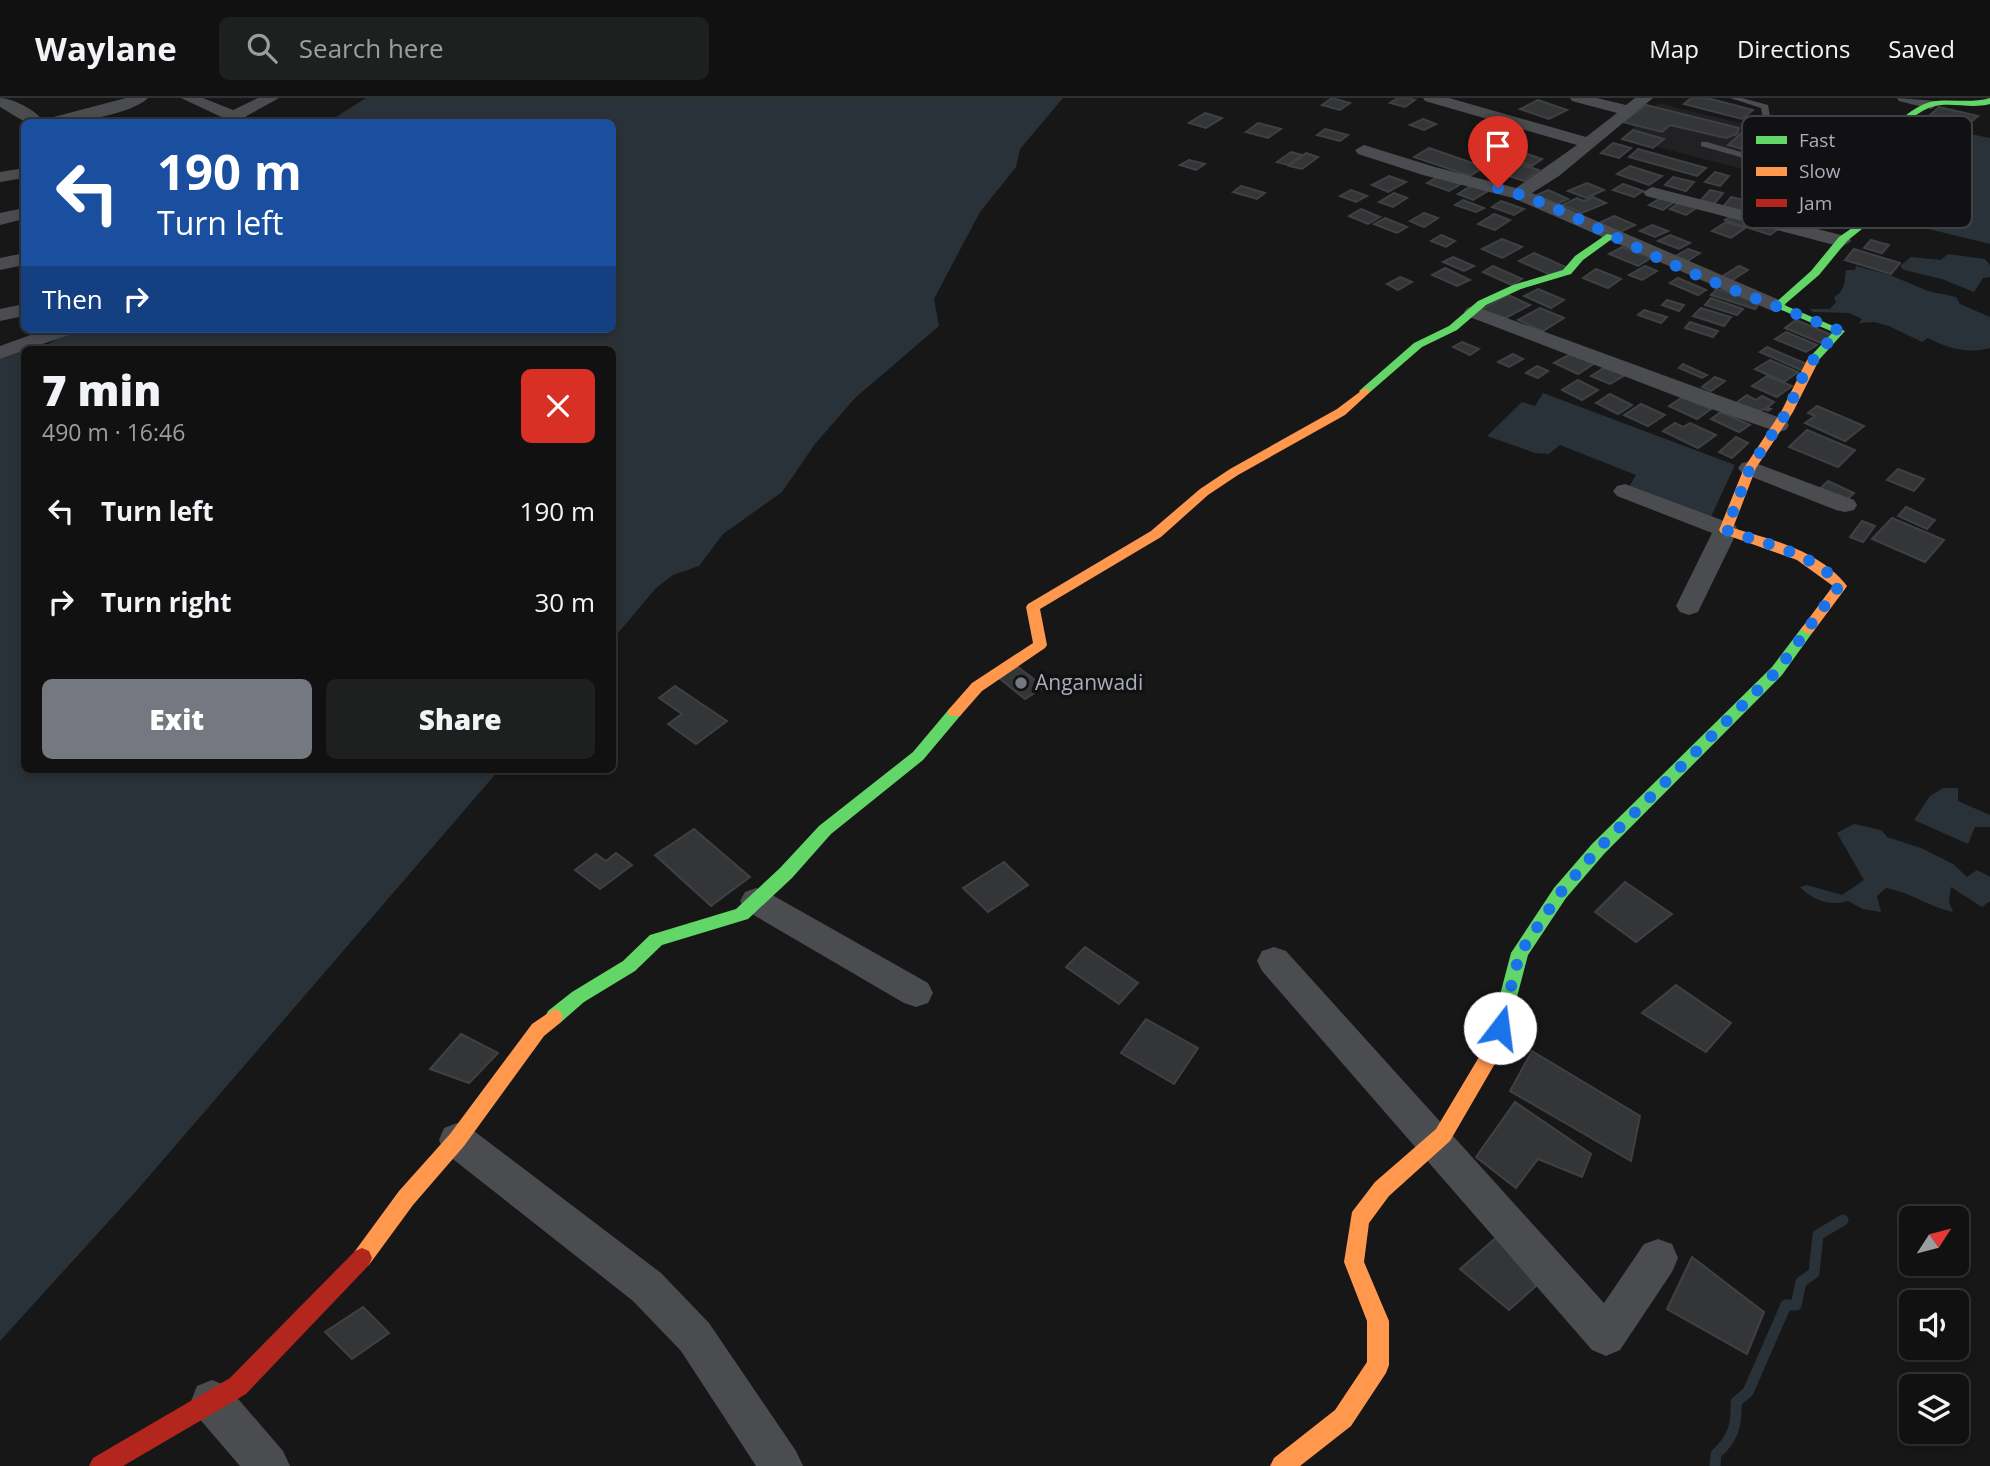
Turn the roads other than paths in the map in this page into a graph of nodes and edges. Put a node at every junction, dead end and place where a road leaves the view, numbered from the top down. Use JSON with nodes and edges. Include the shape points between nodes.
{"nodes":[{"id":1,"x":140,"y":98,"type":"edge"},
{"id":2,"x":189,"y":98,"type":"edge"},
{"id":3,"x":271,"y":98,"type":"edge"},
{"id":4,"x":1431,"y":98,"type":"edge"},
{"id":5,"x":1578,"y":98,"type":"edge"},
{"id":6,"x":1645,"y":98,"type":"edge"},
{"id":7,"x":1734,"y":98,"type":"edge"},
{"id":8,"x":1905,"y":98,"type":"edge"},
{"id":9,"x":0,"y":101,"type":"edge"},
{"id":10,"x":1990,"y":101,"type":"edge"},
{"id":11,"x":1931,"y":104,"type":"junction"},
{"id":12,"x":1629,"y":111,"type":"junction"},
{"id":13,"x":1766,"y":116,"type":"edge"},
{"id":14,"x":1911,"y":116,"type":"edge"},
{"id":15,"x":33,"y":119,"type":"edge"},
{"id":16,"x":63,"y":119,"type":"edge"},
{"id":17,"x":237,"y":119,"type":"edge"},
{"id":18,"x":1590,"y":143,"type":"junction"},
{"id":19,"x":1704,"y":145,"type":"dead end"},
{"id":20,"x":1364,"y":150,"type":"dead end"},
{"id":21,"x":1742,"y":155,"type":"edge"},
{"id":22,"x":21,"y":174,"type":"edge"},
{"id":23,"x":0,"y":177,"type":"edge"},
{"id":24,"x":1652,"y":192,"type":"dead end"},
{"id":25,"x":1519,"y":194,"type":"junction"},
{"id":26,"x":21,"y":215,"type":"edge"},
{"id":27,"x":1742,"y":215,"type":"edge"},
{"id":28,"x":0,"y":219,"type":"edge"},
{"id":29,"x":1792,"y":228,"type":"edge"},
{"id":30,"x":1857,"y":228,"type":"edge"},
{"id":31,"x":1612,"y":236,"type":"junction"},
{"id":32,"x":1842,"y":241,"type":"junction"},
{"id":33,"x":21,"y":260,"type":"edge"},
{"id":34,"x":0,"y":264,"type":"edge"},
{"id":35,"x":1777,"y":306,"type":"junction"},
{"id":36,"x":21,"y":311,"type":"edge"},
{"id":37,"x":1474,"y":312,"type":"junction"},
{"id":38,"x":0,"y":315,"type":"edge"},
{"id":39,"x":56,"y":333,"type":"edge"},
{"id":40,"x":21,"y":346,"type":"edge"},
{"id":41,"x":21,"y":346,"type":"edge"},
{"id":42,"x":0,"y":354,"type":"edge"},
{"id":43,"x":1778,"y":425,"type":"junction"},
{"id":44,"x":1750,"y":468,"type":"junction"},
{"id":45,"x":1625,"y":491,"type":"dead end"},
{"id":46,"x":1845,"y":505,"type":"dead end"},
{"id":47,"x":1726,"y":530,"type":"junction"},
{"id":48,"x":1689,"y":606,"type":"dead end"},
{"id":49,"x":756,"y":901,"type":"junction"},
{"id":50,"x":1275,"y":961,"type":"dead end"},
{"id":51,"x":916,"y":993,"type":"dead end"},
{"id":52,"x":457,"y":1140,"type":"junction"},
{"id":53,"x":1435,"y":1141,"type":"junction"},
{"id":54,"x":1658,"y":1258,"type":"dead end"},
{"id":55,"x":212,"y":1401,"type":"junction"},
{"id":56,"x":101,"y":1466,"type":"edge"},
{"id":57,"x":268,"y":1466,"type":"edge"},
{"id":58,"x":781,"y":1466,"type":"edge"},
{"id":59,"x":1282,"y":1466,"type":"edge"}],
"edges":[{"from":1,"to":16,"type":"street"},
{"from":2,"to":17,"type":"street"},
{"from":3,"to":17,"type":"street"},
{"from":4,"to":18,"type":"street"},
{"from":5,"to":12,"type":"street"},
{"from":6,"to":12,"type":"street"},
{"from":7,"to":13,"type":"lane","via":[[1765,107]]},
{"from":8,"to":11,"type":"street"},
{"from":9,"to":15,"type":"street"},
{"from":10,"to":11,"type":"street","via":[[1963,108]]},
{"from":11,"to":14,"type":"street"},
{"from":12,"to":18,"type":"street"},
{"from":18,"to":25,"type":"street"},
{"from":19,"to":21,"type":"lane"},
{"from":20,"to":25,"type":"street"},
{"from":22,"to":23,"type":"street"},
{"from":24,"to":27,"type":"street"},
{"from":25,"to":31,"type":"street"},
{"from":26,"to":28,"type":"street"},
{"from":29,"to":32,"type":"street"},
{"from":30,"to":32,"type":"street"},
{"from":31,"to":35,"type":"street"},
{"from":31,"to":37,"type":"street","via":[[1567,272],[1505,292]]},
{"from":32,"to":35,"type":"street","via":[[1815,273]]},
{"from":33,"to":34,"type":"street"},
{"from":35,"to":43,"type":"street","via":[[1840,331],[1819,351]]},
{"from":36,"to":38,"type":"street"},
{"from":37,"to":43,"type":"street"},
{"from":37,"to":49,"type":"street","via":[[1418,345],[1341,412],[1234,472],[1156,534],[1033,607],[1040,645],[977,687],[918,756],[825,830]]},
{"from":39,"to":40,"type":"street"},
{"from":41,"to":42,"type":"street"},
{"from":43,"to":44,"type":"street"},
{"from":44,"to":46,"type":"street"},
{"from":44,"to":47,"type":"street"},
{"from":45,"to":47,"type":"street"},
{"from":47,"to":48,"type":"street"},
{"from":47,"to":53,"type":"street","via":[[1816,564],[1832,574],[1839,586],[1777,671],[1598,849],[1560,893],[1520,953],[1494,1053]]},
{"from":49,"to":51,"type":"street"},
{"from":49,"to":52,"type":"street","via":[[742,914],[656,940],[629,966],[578,998],[538,1031]]},
{"from":50,"to":53,"type":"street"},
{"from":52,"to":55,"type":"street","via":[[355,1266],[237,1386]]},
{"from":52,"to":58,"type":"street","via":[[647,1287],[695,1337]]},
{"from":53,"to":54,"type":"street","via":[[1606,1336]]},
{"from":53,"to":59,"type":"street","via":[[1382,1189],[1359,1219],[1353,1262],[1378,1321],[1378,1365],[1343,1418]]},
{"from":55,"to":56,"type":"street"},
{"from":55,"to":57,"type":"street"}]}
